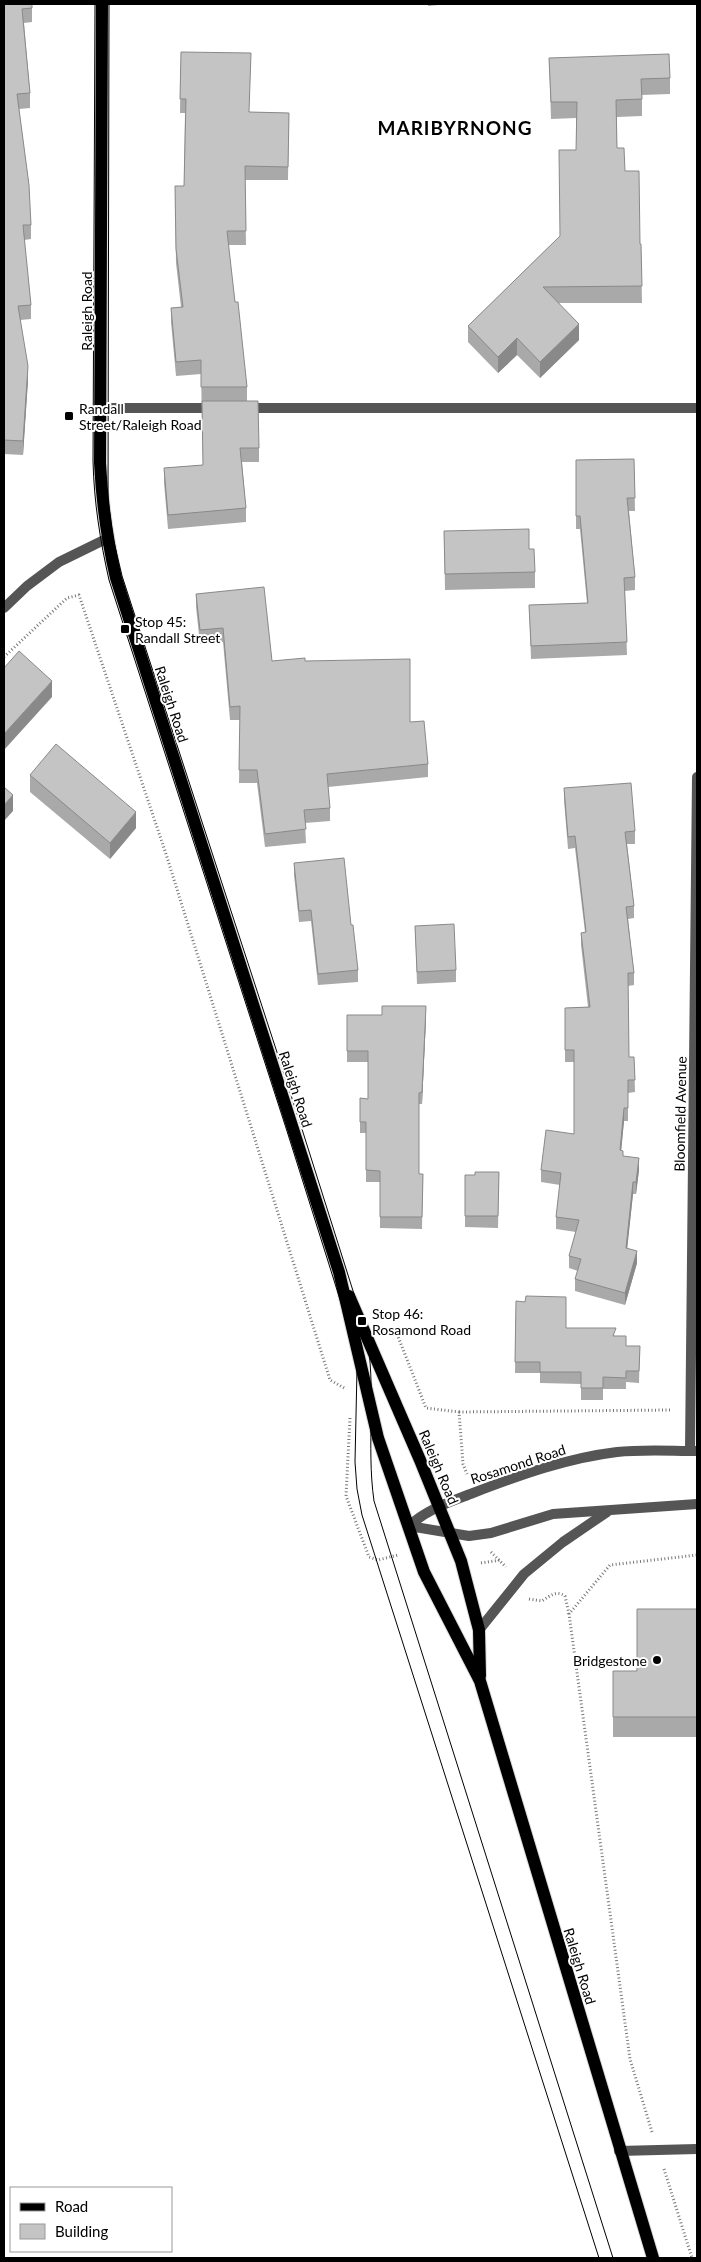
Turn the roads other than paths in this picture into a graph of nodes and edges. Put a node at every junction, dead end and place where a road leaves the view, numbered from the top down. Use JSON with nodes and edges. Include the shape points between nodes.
{"nodes":[{"id":1,"x":102,"y":4,"type":"edge"},
{"id":2,"x":100,"y":408,"type":"junction"},
{"id":3,"x":697,"y":408,"type":"edge"},
{"id":4,"x":106,"y":538,"type":"junction"},
{"id":5,"x":4,"y":608,"type":"edge"},
{"id":6,"x":697,"y":777,"type":"edge"},
{"id":7,"x":339,"y":1272,"type":"junction"},
{"id":8,"x":694,"y":1451,"type":"edge"},
{"id":9,"x":697,"y":1504,"type":"edge"},
{"id":10,"x":440,"y":1506,"type":"junction"},
{"id":11,"x":608,"y":1511,"type":"junction"},
{"id":12,"x":409,"y":1526,"type":"junction"},
{"id":13,"x":450,"y":1534,"type":"junction"},
{"id":14,"x":479,"y":1630,"type":"junction"},
{"id":15,"x":480,"y":1681,"type":"junction"},
{"id":16,"x":697,"y":2149,"type":"edge"},
{"id":17,"x":619,"y":2151,"type":"junction"},
{"id":18,"x":653,"y":2258,"type":"edge"}],
"edges":[{"from":1,"to":2,"type":"main road","name":"Raleigh Road"},
{"from":2,"to":3,"type":"street"},
{"from":2,"to":4,"type":"main road","name":"Raleigh Road","via":[[101,500]]},
{"from":4,"to":5,"type":"street","via":[[59,562]]},
{"from":4,"to":7,"type":"main road","name":"Raleigh Road","via":[[116,578]]},
{"from":6,"to":8,"type":"street","name":"Bloomfield Avenue","via":[[691,1410]]},
{"from":7,"to":10,"type":"main road","name":"Raleigh Road"},
{"from":7,"to":12,"type":"main road","name":"Raleigh Road","via":[[371,1416]]},
{"from":8,"to":10,"type":"street","name":"Rosamond Road","via":[[618,1452],[582,1458],[537,1470]]},
{"from":9,"to":11,"type":"street"},
{"from":10,"to":12,"type":"street","name":"Rosamond Road"},
{"from":10,"to":13,"type":"main road","name":"Raleigh Road"},
{"from":11,"to":13,"type":"street","via":[[553,1514],[486,1534]]},
{"from":11,"to":14,"type":"street","via":[[524,1574]]},
{"from":12,"to":13,"type":"street"},
{"from":12,"to":15,"type":"main road","name":"Raleigh Road","via":[[418,1556]]},
{"from":13,"to":14,"type":"main road","name":"Raleigh Road"},
{"from":14,"to":15,"type":"main road","name":"Raleigh Road"},
{"from":15,"to":17,"type":"main road","name":"Raleigh Road"},
{"from":16,"to":17,"type":"street"},
{"from":17,"to":18,"type":"main road","name":"Raleigh Road"}]}
